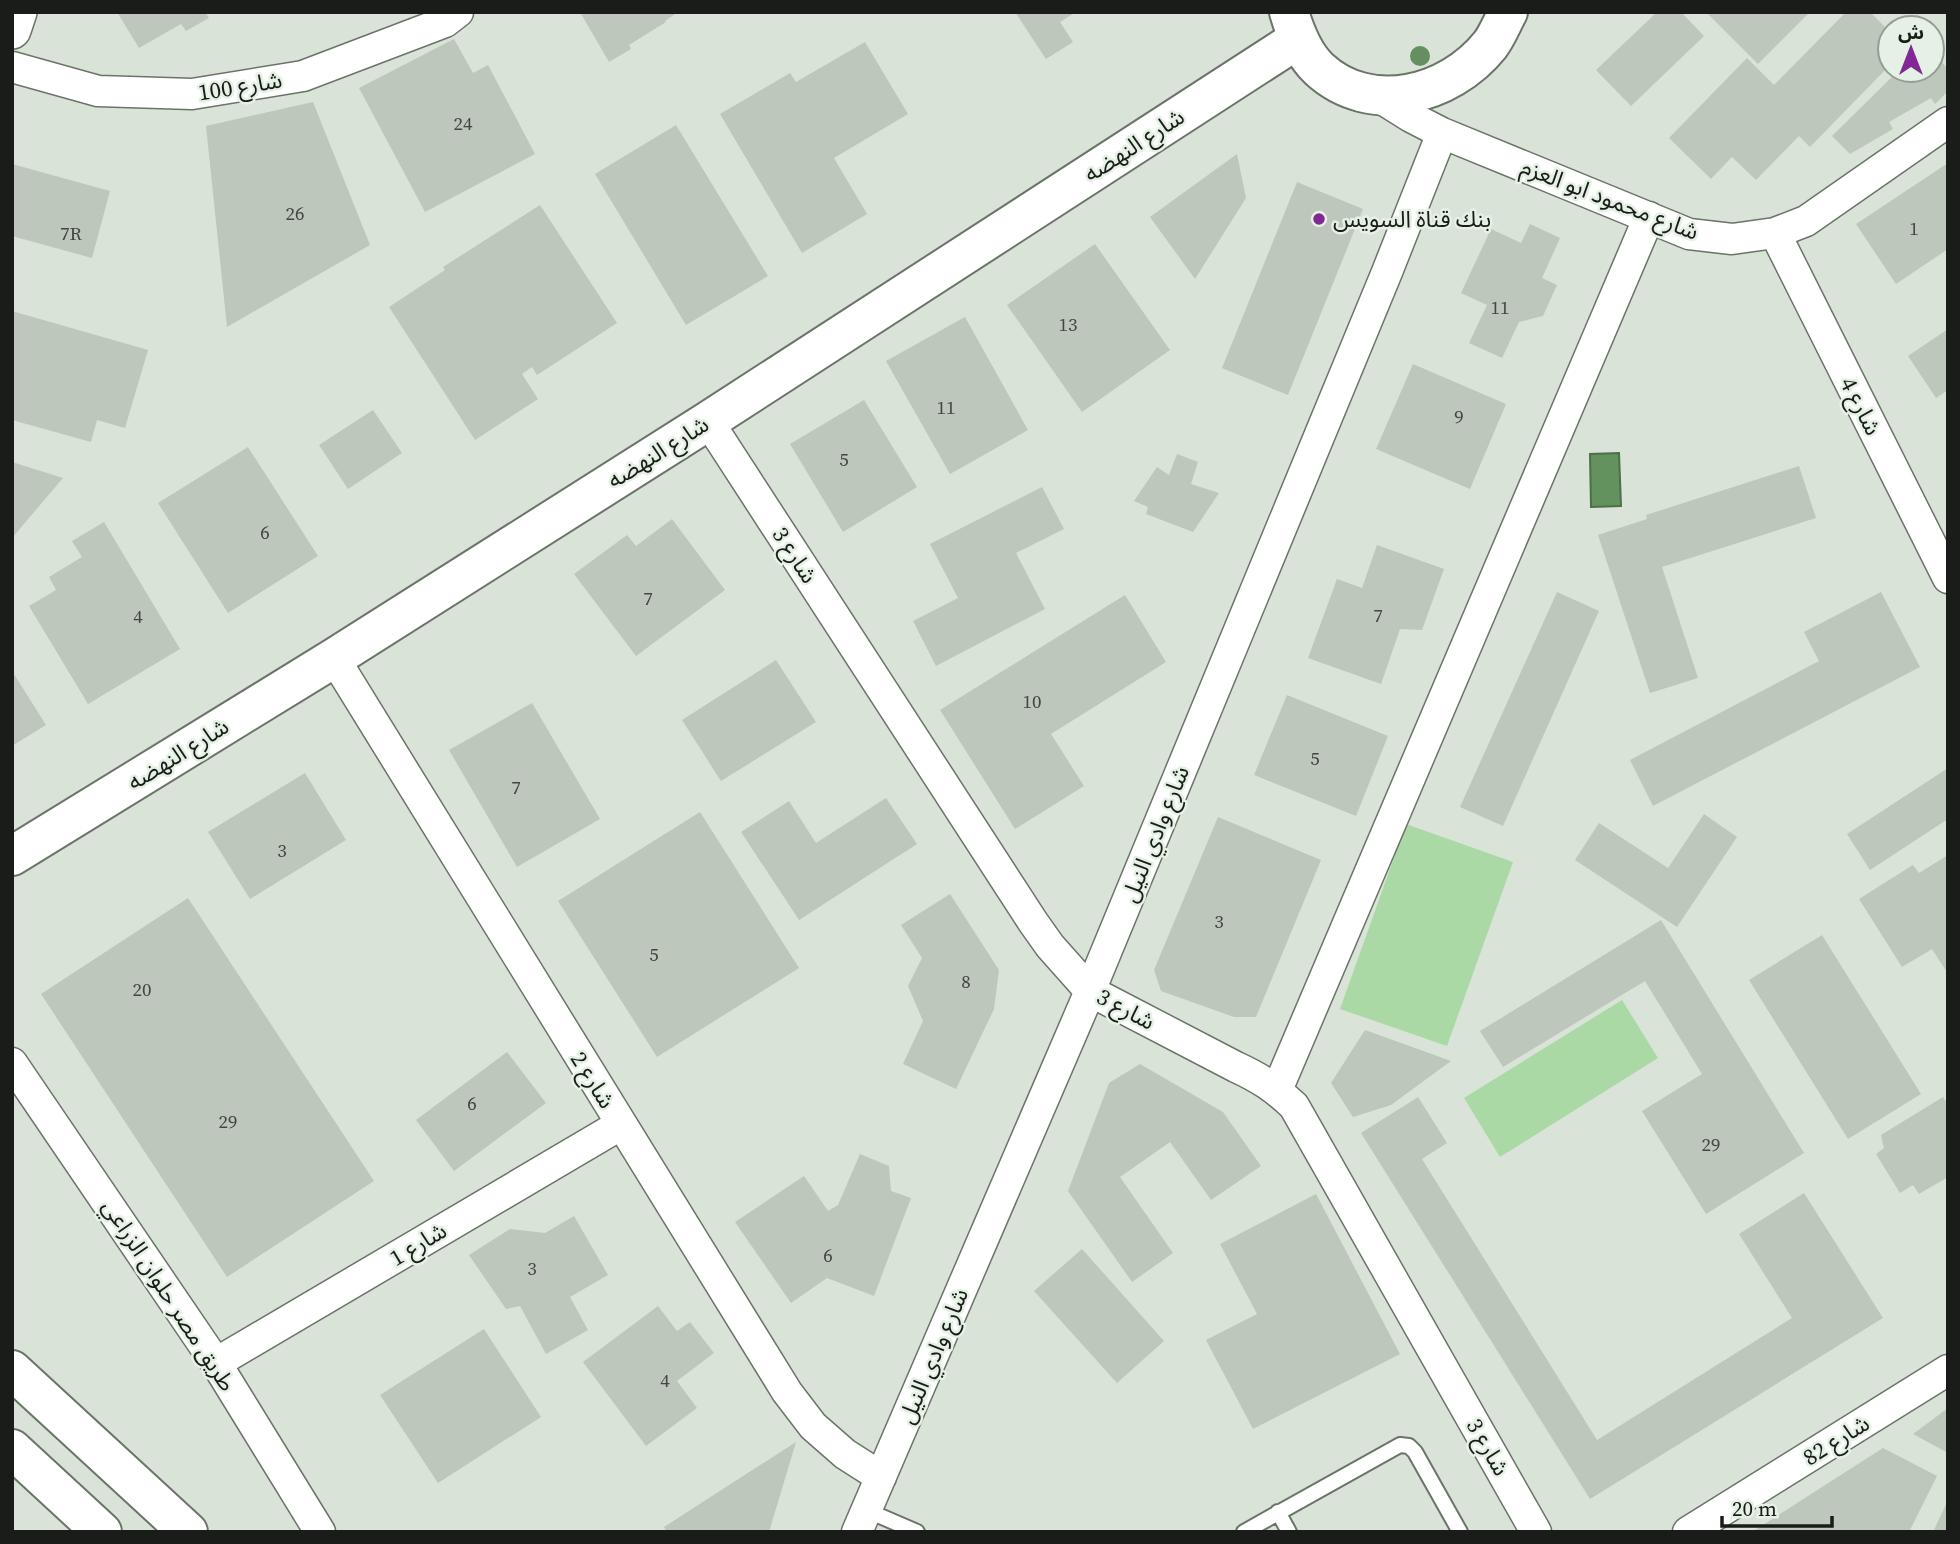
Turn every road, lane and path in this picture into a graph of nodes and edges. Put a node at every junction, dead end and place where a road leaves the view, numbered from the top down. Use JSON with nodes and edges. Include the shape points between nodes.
{"nodes":[{"id":1,"x":18,"y":12,"type":"edge"},
{"id":2,"x":458,"y":12,"type":"edge"},
{"id":3,"x":1508,"y":12,"type":"edge"},
{"id":4,"x":1293,"y":26,"type":"edge"},
{"id":5,"x":12,"y":30,"type":"edge"},
{"id":6,"x":12,"y":68,"type":"edge"},
{"id":7,"x":1379,"y":97,"type":"junction"},
{"id":8,"x":1948,"y":122,"type":"edge"},
{"id":9,"x":1442,"y":133,"type":"junction"},
{"id":10,"x":1649,"y":217,"type":"junction"},
{"id":11,"x":1775,"y":233,"type":"junction"},
{"id":12,"x":708,"y":421,"type":"junction"},
{"id":13,"x":1948,"y":578,"type":"edge"},
{"id":14,"x":334,"y":658,"type":"junction"},
{"id":15,"x":12,"y":856,"type":"edge"},
{"id":16,"x":1090,"y":990,"type":"junction"},
{"id":17,"x":12,"y":1063,"type":"edge"},
{"id":18,"x":1277,"y":1090,"type":"junction"},
{"id":19,"x":620,"y":1125,"type":"junction"},
{"id":20,"x":216,"y":1363,"type":"junction"},
{"id":21,"x":12,"y":1370,"type":"edge"},
{"id":22,"x":1948,"y":1370,"type":"edge"},
{"id":23,"x":12,"y":1449,"type":"edge"},
{"id":24,"x":881,"y":1477,"type":"junction"},
{"id":25,"x":1278,"y":1513,"type":"junction"},
{"id":26,"x":862,"y":1521,"type":"edge"},
{"id":27,"x":102,"y":1532,"type":"edge"},
{"id":28,"x":188,"y":1532,"type":"edge"},
{"id":29,"x":320,"y":1532,"type":"edge"},
{"id":30,"x":917,"y":1532,"type":"edge"},
{"id":31,"x":1244,"y":1532,"type":"edge"},
{"id":32,"x":1289,"y":1532,"type":"edge"},
{"id":33,"x":1460,"y":1532,"type":"edge"},
{"id":34,"x":1536,"y":1532,"type":"edge"},
{"id":35,"x":1688,"y":1532,"type":"edge"}],
"edges":[{"from":1,"to":5,"type":"street"},
{"from":2,"to":6,"type":"street","name":"شارع 100","via":[[445,22],[303,76],[192,94],[98,91]]},
{"from":3,"to":7,"type":"main road","via":[[1490,45],[1459,74],[1421,92]]},
{"from":4,"to":7,"type":"main road","via":[[1318,68],[1346,88]]},
{"from":4,"to":12,"type":"main road","name":"شارع النهضه"},
{"from":7,"to":9,"type":"street","name":"شارع محمود ابو العزم"},
{"from":8,"to":11,"type":"street","name":"شارع محمود ابو العزم","via":[[1805,220]]},
{"from":9,"to":10,"type":"street","name":"شارع محمود ابو العزم"},
{"from":9,"to":16,"type":"street","name":"شارع وادي النيل"},
{"from":10,"to":11,"type":"street","name":"شارع محمود ابو العزم","via":[[1689,234],[1732,239]]},
{"from":10,"to":18,"type":"street"},
{"from":11,"to":13,"type":"street","name":"شارع 4"},
{"from":12,"to":14,"type":"main road","name":"شارع النهضه"},
{"from":12,"to":16,"type":"street","name":"شارع 3","via":[[1033,922]]},
{"from":14,"to":15,"type":"main road","name":"شارع النهضه"},
{"from":14,"to":19,"type":"street","name":"شارع 2"},
{"from":16,"to":18,"type":"street","name":"شارع 3"},
{"from":16,"to":24,"type":"street","name":"شارع وادي النيل"},
{"from":17,"to":20,"type":"street","name":"طريق مصر حلوان الزراعي"},
{"from":18,"to":34,"type":"street","name":"شارع 3","via":[[1294,1106]]},
{"from":19,"to":20,"type":"street","name":"شارع 1"},
{"from":19,"to":24,"type":"street","name":"شارع 2","via":[[787,1392],[813,1426]]},
{"from":20,"to":29,"type":"street","name":"طريق مصر حلوان الزراعي"},
{"from":21,"to":28,"type":"main road"},
{"from":22,"to":35,"type":"street","name":"شارع 82"},
{"from":23,"to":27,"type":"main road"},
{"from":24,"to":26,"type":"street","name":"شارع وادي النيل"},
{"from":25,"to":31,"type":"lane"},
{"from":25,"to":32,"type":"lane"},
{"from":25,"to":33,"type":"lane","via":[[1400,1445],[1415,1452]]},
{"from":26,"to":30,"type":"lane"}]}
